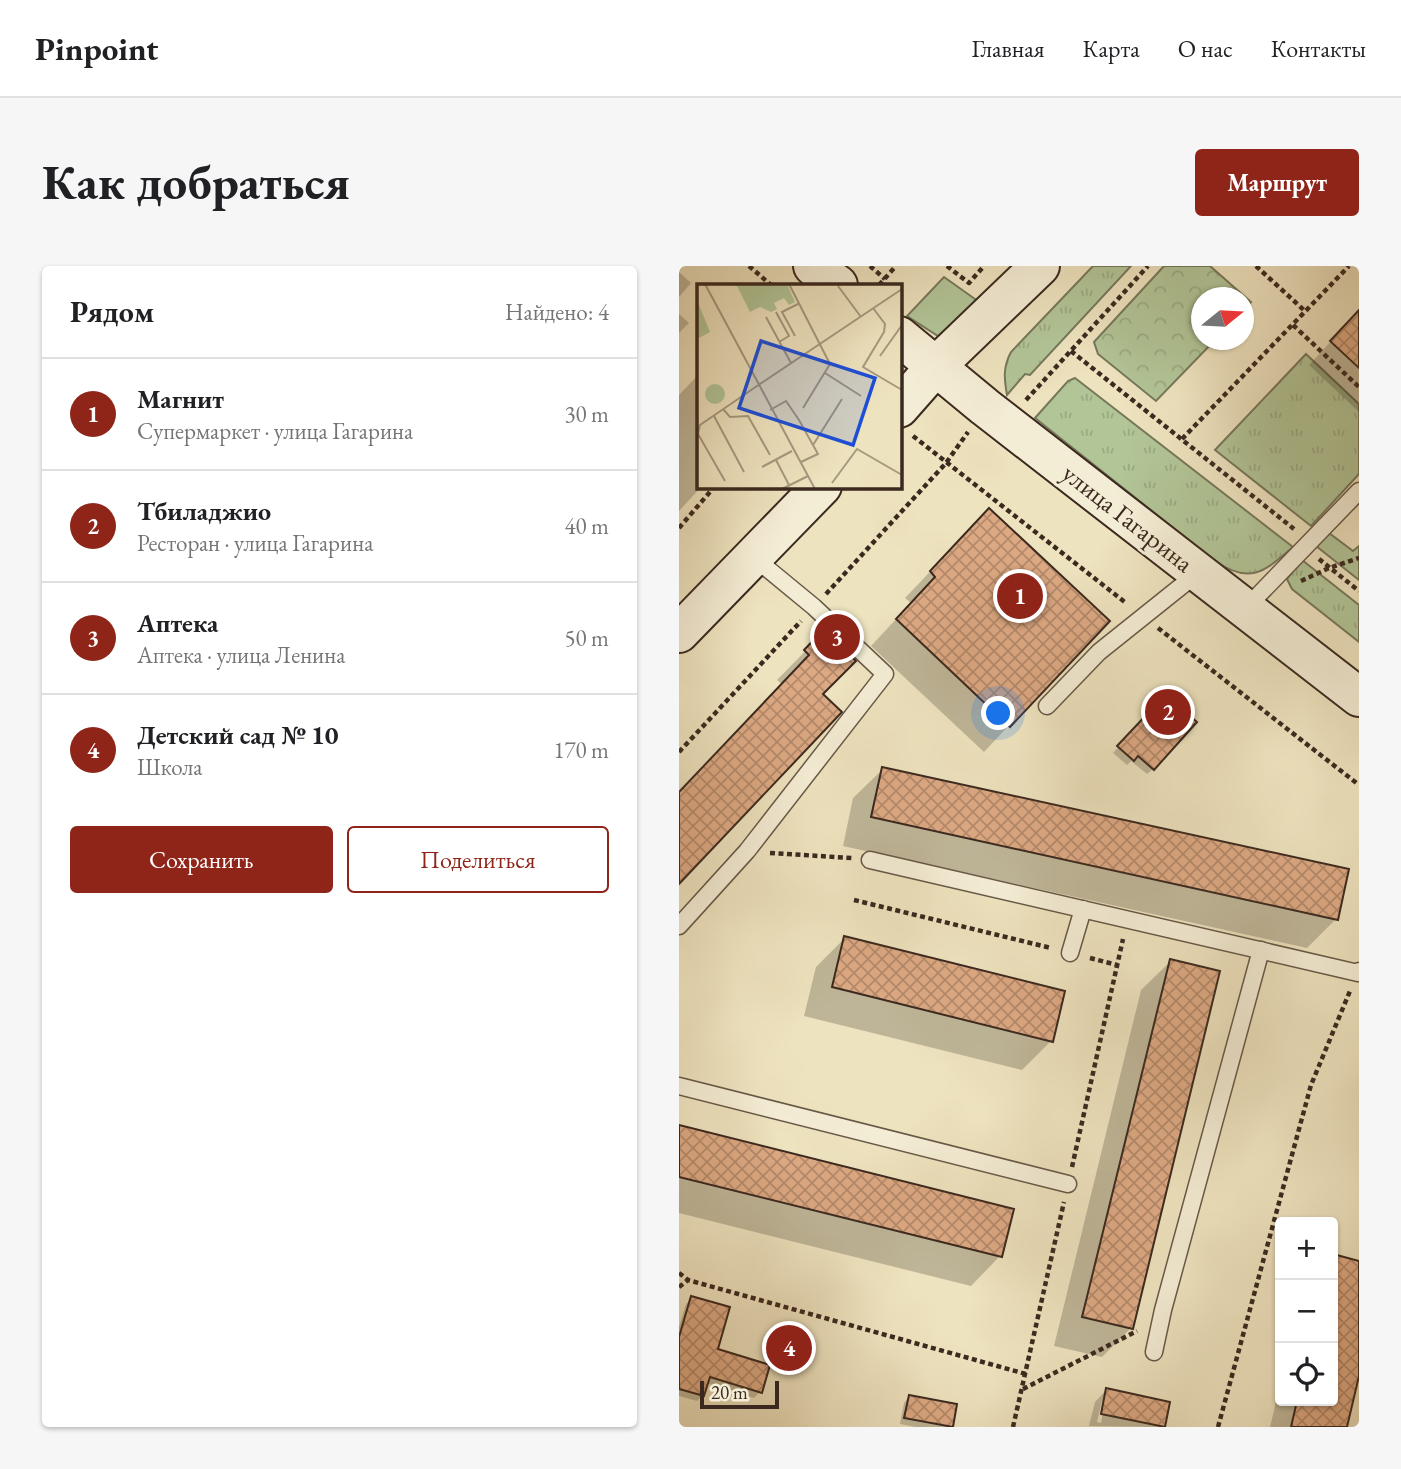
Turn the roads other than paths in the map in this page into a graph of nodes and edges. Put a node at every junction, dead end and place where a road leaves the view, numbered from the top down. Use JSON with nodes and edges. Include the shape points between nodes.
{"nodes":[{"id":1,"x":813,"y":266,"type":"edge"},
{"id":2,"x":1040,"y":266,"type":"edge"},
{"id":3,"x":837,"y":284,"type":"edge"},
{"id":4,"x":901,"y":338,"type":"edge"},
{"id":5,"x":936,"y":366,"type":"junction"},
{"id":6,"x":901,"y":406,"type":"edge"},
{"id":7,"x":820,"y":488,"type":"edge"},
{"id":8,"x":1359,"y":491,"type":"edge"},
{"id":9,"x":752,"y":556,"type":"junction"},
{"id":10,"x":1199,"y":572,"type":"junction"},
{"id":11,"x":1255,"y":599,"type":"junction"},
{"id":12,"x":679,"y":632,"type":"edge"},
{"id":13,"x":1359,"y":697,"type":"edge"},
{"id":14,"x":1047,"y":706,"type":"dead end"},
{"id":15,"x":870,"y":860,"type":"road end"},
{"id":16,"x":1083,"y":909,"type":"junction"},
{"id":17,"x":679,"y":926,"type":"edge"},
{"id":18,"x":1261,"y":950,"type":"junction"},
{"id":19,"x":1070,"y":953,"type":"road end"},
{"id":20,"x":1358,"y":972,"type":"edge"},
{"id":21,"x":679,"y":1086,"type":"edge"},
{"id":22,"x":1068,"y":1184,"type":"dead end"},
{"id":23,"x":1154,"y":1352,"type":"dead end"}],
"edges":[{"from":1,"to":3,"type":"main road"},
{"from":2,"to":5,"type":"main road"},
{"from":4,"to":5,"type":"main road","name":"улица Гагарина"},
{"from":5,"to":6,"type":"main road"},
{"from":5,"to":10,"type":"main road","name":"улица Гагарина"},
{"from":7,"to":9,"type":"main road"},
{"from":8,"to":11,"type":"lane"},
{"from":9,"to":12,"type":"main road"},
{"from":9,"to":17,"type":"lane","via":[[885,674],[747,851]]},
{"from":10,"to":11,"type":"main road","name":"улица Гагарина"},
{"from":10,"to":14,"type":"lane","via":[[1099,652]]},
{"from":11,"to":13,"type":"main road","name":"улица Гагарина"},
{"from":15,"to":16,"type":"lane"},
{"from":16,"to":18,"type":"lane"},
{"from":16,"to":19,"type":"lane"},
{"from":18,"to":20,"type":"lane"},
{"from":18,"to":23,"type":"lane"},
{"from":21,"to":22,"type":"lane"}]}
